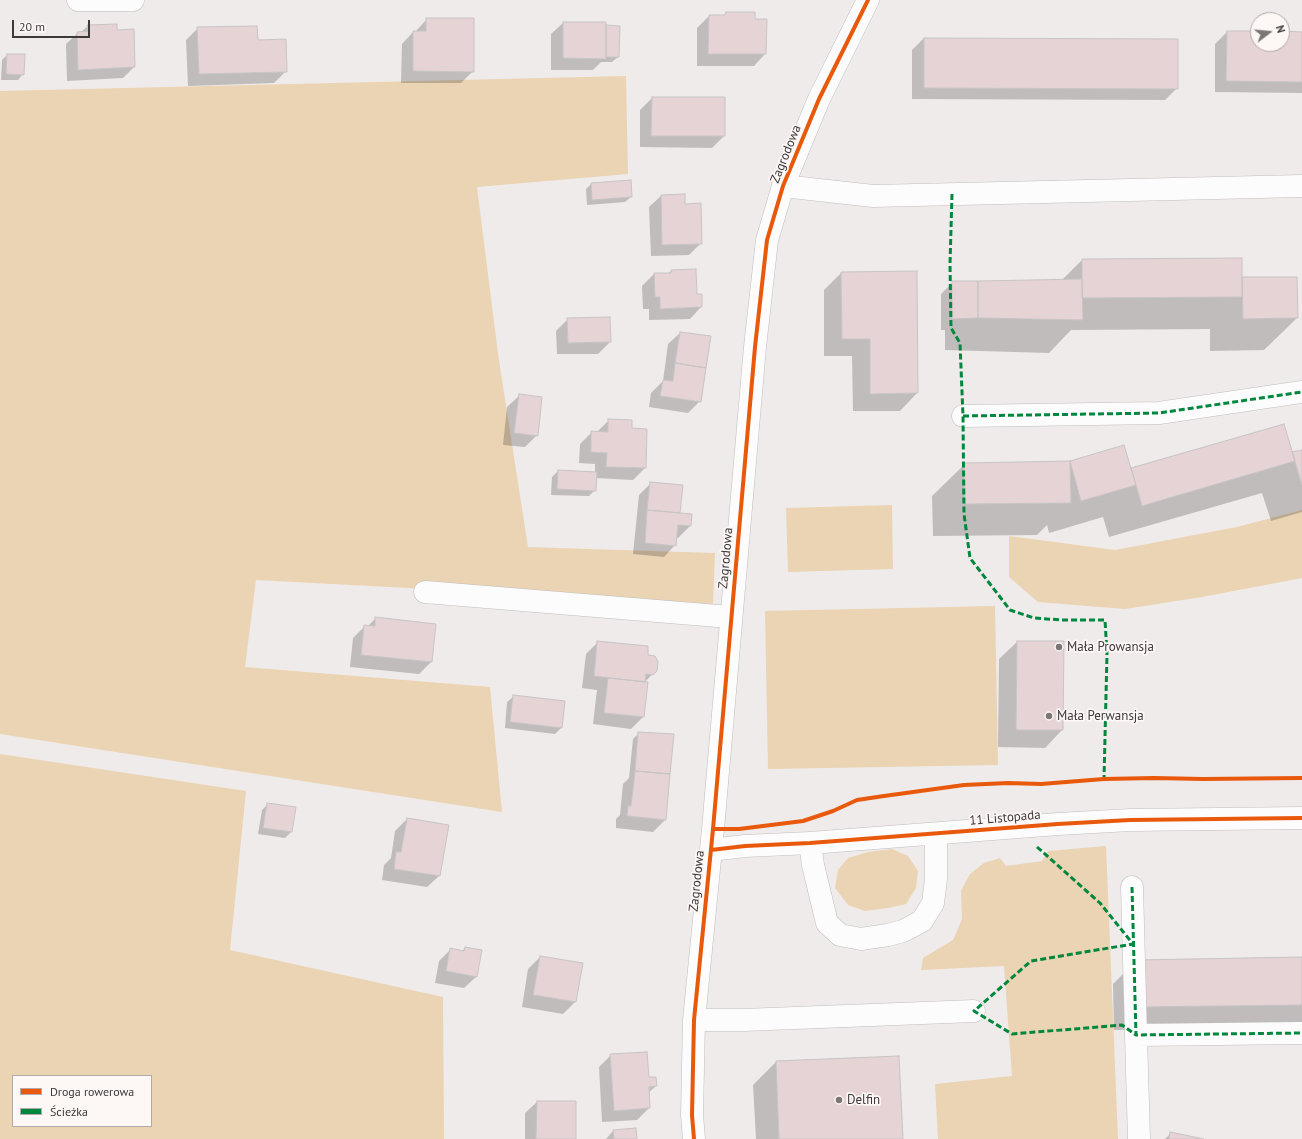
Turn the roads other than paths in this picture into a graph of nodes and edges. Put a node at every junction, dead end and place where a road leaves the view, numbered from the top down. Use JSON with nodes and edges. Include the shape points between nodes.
{"nodes":[{"id":1,"x":78,"y":0,"type":"edge"},
{"id":2,"x":133,"y":0,"type":"edge"},
{"id":3,"x":868,"y":0,"type":"edge"},
{"id":4,"x":783,"y":186,"type":"junction"},
{"id":5,"x":1302,"y":186,"type":"edge"},
{"id":6,"x":1302,"y":392,"type":"edge"},
{"id":7,"x":963,"y":416,"type":"dead end"},
{"id":8,"x":426,"y":592,"type":"dead end"},
{"id":9,"x":730,"y":617,"type":"junction"},
{"id":10,"x":1302,"y":818,"type":"edge"},
{"id":11,"x":936,"y":834,"type":"junction"},
{"id":12,"x":810,"y":843,"type":"junction"},
{"id":13,"x":710,"y":850,"type":"junction"},
{"id":14,"x":1132,"y":887,"type":"dead end"},
{"id":15,"x":974,"y":1011,"type":"dead end"},
{"id":16,"x":694,"y":1020,"type":"junction"},
{"id":17,"x":1302,"y":1033,"type":"edge"},
{"id":18,"x":1136,"y":1035,"type":"junction"},
{"id":19,"x":694,"y":1139,"type":"edge"},
{"id":20,"x":1139,"y":1139,"type":"edge"}],
"edges":[{"from":1,"to":2,"type":"street"},
{"from":3,"to":4,"type":"street","name":"Zagrodowa","via":[[820,99]]},
{"from":4,"to":5,"type":"street","via":[[873,196]]},
{"from":4,"to":9,"type":"street","name":"Zagrodowa","via":[[767,240]]},
{"from":6,"to":7,"type":"street","via":[[1159,413]]},
{"from":8,"to":9,"type":"street"},
{"from":9,"to":13,"type":"street","name":"Zagrodowa"},
{"from":10,"to":11,"type":"street","name":"11 Listopada","via":[[1130,820]]},
{"from":11,"to":12,"type":"street","name":"11 Listopada"},
{"from":11,"to":12,"type":"street","via":[[933,903],[922,921],[903,931],[861,940],[840,936],[827,923]]},
{"from":12,"to":13,"type":"street","name":"11 Listopada"},
{"from":13,"to":16,"type":"street","name":"Zagrodowa"},
{"from":14,"to":18,"type":"street"},
{"from":15,"to":16,"type":"street"},
{"from":16,"to":19,"type":"street","name":"Zagrodowa"},
{"from":17,"to":18,"type":"street"},
{"from":18,"to":20,"type":"street"}]}
